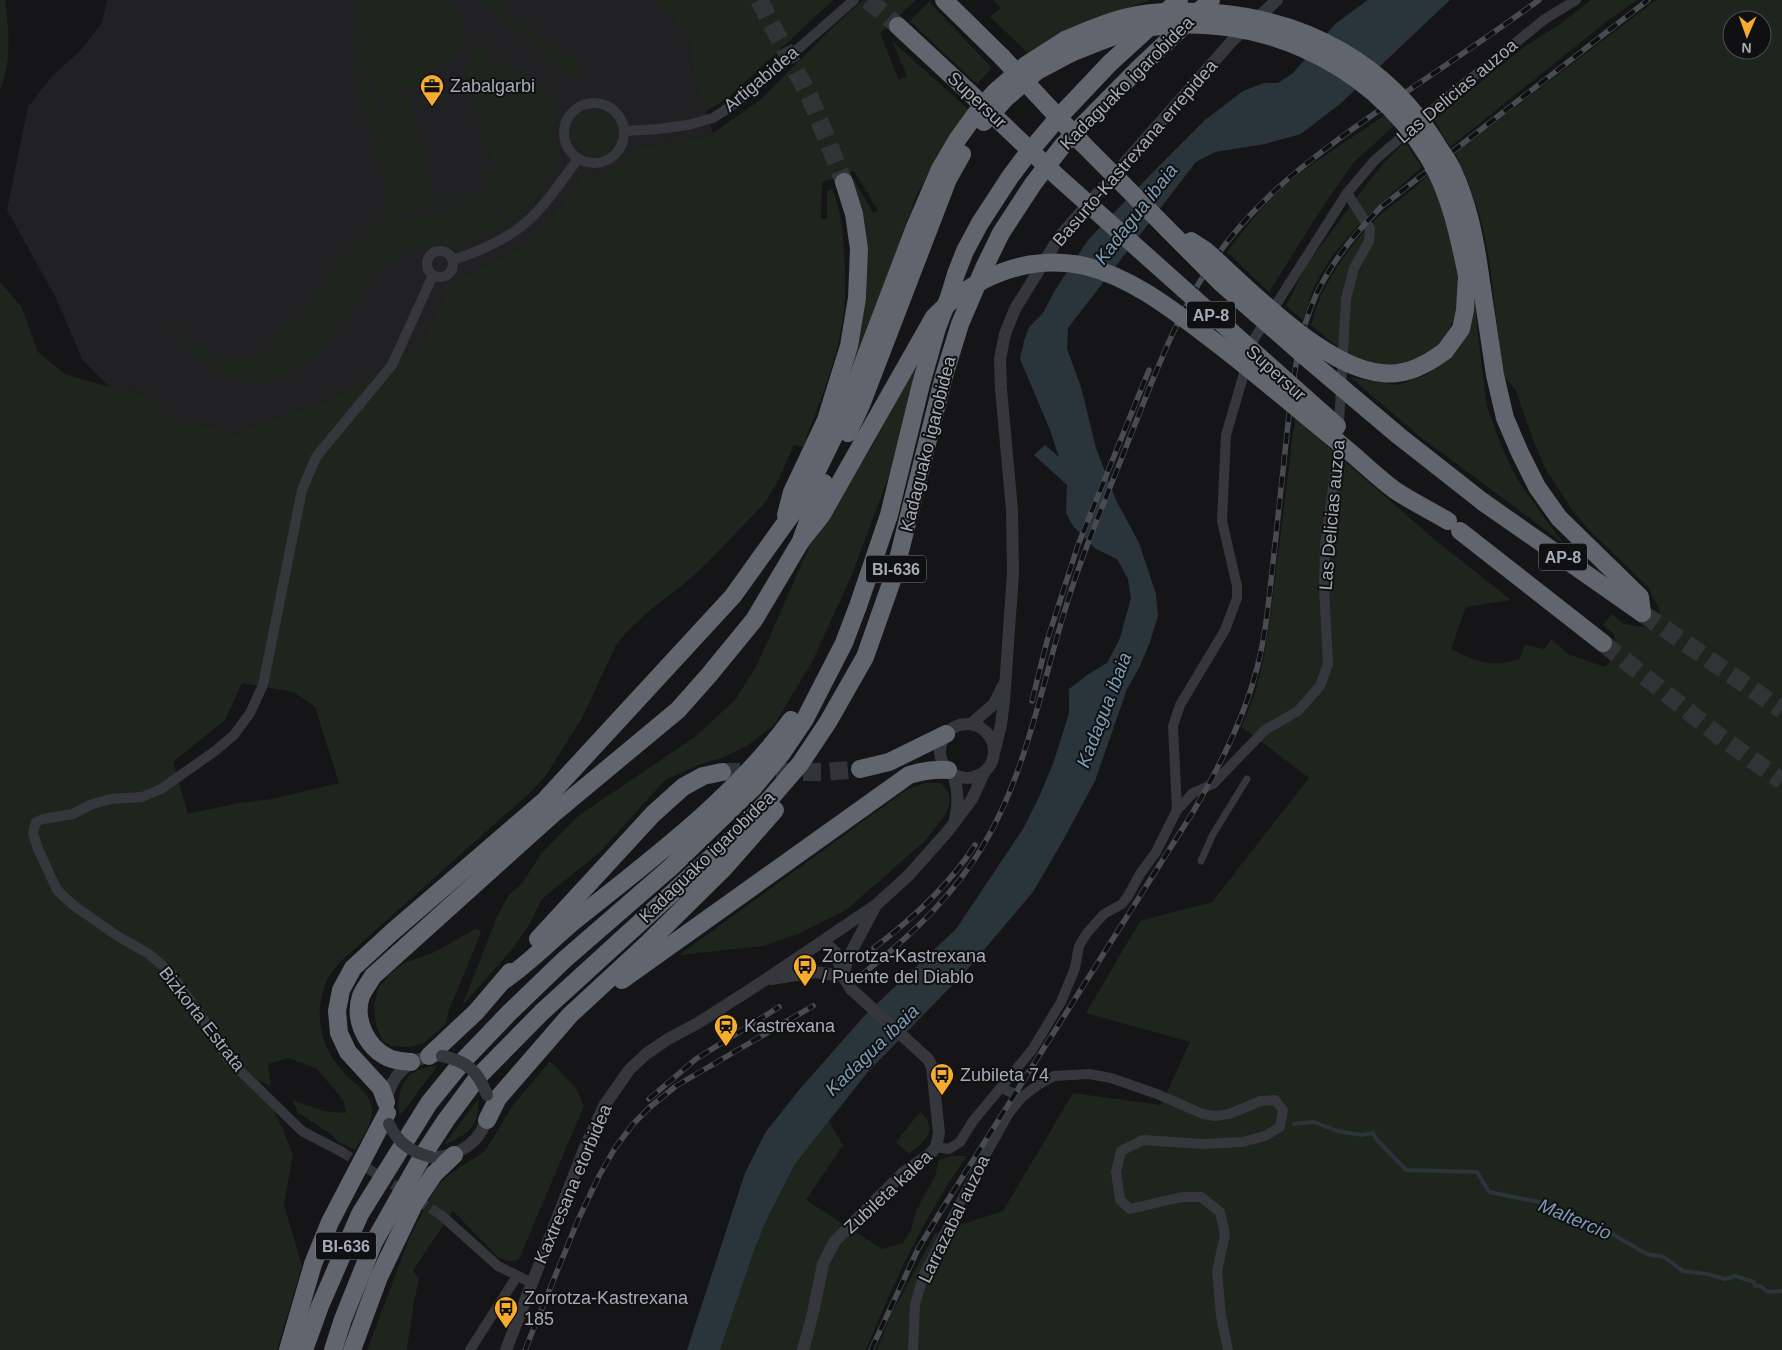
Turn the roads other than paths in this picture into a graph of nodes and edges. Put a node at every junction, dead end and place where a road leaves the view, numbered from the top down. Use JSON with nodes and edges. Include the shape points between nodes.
{"nodes":[{"id":1,"x":854,"y":0,"type":"edge"},
{"id":2,"x":944,"y":0,"type":"edge"},
{"id":3,"x":1179,"y":0,"type":"edge"},
{"id":4,"x":1211,"y":0,"type":"edge"},
{"id":5,"x":1277,"y":0,"type":"edge"},
{"id":6,"x":1576,"y":0,"type":"edge"},
{"id":7,"x":898,"y":26,"type":"tunnel mouth"},
{"id":8,"x":625,"y":131,"type":"junction"},
{"id":9,"x":578,"y":159,"type":"junction"},
{"id":10,"x":844,"y":182,"type":"tunnel mouth"},
{"id":11,"x":1347,"y":193,"type":"junction"},
{"id":12,"x":1160,"y":220,"type":"junction"},
{"id":13,"x":921,"y":230,"type":"junction"},
{"id":14,"x":453,"y":260,"type":"junction"},
{"id":15,"x":433,"y":275,"type":"junction"},
{"id":16,"x":1473,"y":276,"type":"junction"},
{"id":17,"x":784,"y":526,"type":"junction"},
{"id":18,"x":1454,"y":526,"type":"junction"},
{"id":19,"x":801,"y":541,"type":"junction"},
{"id":20,"x":1602,"y":643,"type":"tunnel mouth"},
{"id":21,"x":865,"y":657,"type":"junction"},
{"id":22,"x":1006,"y":676,"type":"junction"},
{"id":23,"x":826,"y":680,"type":"junction"},
{"id":24,"x":971,"y":724,"type":"junction"},
{"id":25,"x":946,"y":734,"type":"junction"},
{"id":26,"x":995,"y":749,"type":"junction"},
{"id":27,"x":860,"y":769,"type":"tunnel mouth"},
{"id":28,"x":722,"y":772,"type":"tunnel mouth"},
{"id":29,"x":950,"y":772,"type":"junction"},
{"id":30,"x":984,"y":773,"type":"junction"},
{"id":31,"x":1247,"y":779,"type":"dead end"},
{"id":32,"x":1177,"y":810,"type":"junction"},
{"id":33,"x":954,"y":821,"type":"junction"},
{"id":34,"x":1201,"y":861,"type":"dead end"},
{"id":35,"x":876,"y":905,"type":"junction"},
{"id":36,"x":824,"y":942,"type":"junction"},
{"id":37,"x":843,"y":976,"type":"junction"},
{"id":38,"x":765,"y":980,"type":"junction"},
{"id":39,"x":503,"y":981,"type":"junction"},
{"id":40,"x":435,"y":1056,"type":"junction"},
{"id":41,"x":536,"y":1056,"type":"junction"},
{"id":42,"x":412,"y":1062,"type":"junction"},
{"id":43,"x":1000,"y":1088,"type":"junction"},
{"id":44,"x":1022,"y":1097,"type":"junction"},
{"id":45,"x":387,"y":1113,"type":"junction"},
{"id":46,"x":486,"y":1120,"type":"junction"},
{"id":47,"x":936,"y":1147,"type":"junction"},
{"id":48,"x":342,"y":1152,"type":"tunnel mouth"},
{"id":49,"x":454,"y":1155,"type":"junction"},
{"id":50,"x":441,"y":1215,"type":"tunnel mouth"},
{"id":51,"x":518,"y":1276,"type":"junction"},
{"id":52,"x":530,"y":1289,"type":"junction"},
{"id":53,"x":288,"y":1350,"type":"edge"},
{"id":54,"x":304,"y":1350,"type":"edge"},
{"id":55,"x":333,"y":1350,"type":"edge"},
{"id":56,"x":352,"y":1350,"type":"edge"},
{"id":57,"x":470,"y":1350,"type":"edge"},
{"id":58,"x":506,"y":1350,"type":"edge"},
{"id":59,"x":803,"y":1350,"type":"edge"},
{"id":60,"x":913,"y":1350,"type":"edge"},
{"id":61,"x":1228,"y":1350,"type":"edge"}],
"edges":[{"from":1,"to":8,"type":"street","name":"Artigabidea","via":[[736,103],[713,118],[688,125]]},
{"from":2,"to":12,"type":"highway","name":"Supersur","number":"AP-8","bridge":true},
{"from":3,"to":23,"type":"highway","name":"Kadaguako igarobidea","number":"BI-636","via":[[1057,119],[1010,177],[980,223],[956,274],[934,337],[877,553],[844,643]]},
{"from":4,"to":21,"type":"highway","name":"Kadaguako igarobidea","number":"BI-636","via":[[1063,144],[1032,184],[1001,234],[960,324],[894,575]]},
{"from":5,"to":22,"type":"street","name":"Basurto-Kastrexana errepidea","via":[[1232,41],[1060,236],[1015,309],[1000,359],[1012,510]]},
{"from":6,"to":11,"type":"street","name":"Las Delicias auzoa","via":[[1545,19],[1443,101],[1375,160]]},
{"from":7,"to":18,"type":"highway","name":"Supersur","number":"AP-8","bridge":true,"via":[[1168,277]]},
{"from":8,"to":9,"type":"street","via":[[620,149],[606,162],[596,164]]},
{"from":8,"to":9,"type":"street","via":[[617,113],[608,106],[592,103],[578,107],[565,123],[564,133],[565,143]]},
{"from":9,"to":14,"type":"street","via":[[524,224],[479,252]]},
{"from":10,"to":17,"type":"highway","via":[[854,214],[859,249],[857,298],[848,346],[826,420],[792,492]]},
{"from":11,"to":32,"type":"street","name":"Las Delicias auzoa","via":[[1254,339],[1226,435],[1222,521],[1237,598],[1225,630],[1180,705],[1174,726]]},
{"from":11,"to":32,"type":"street","name":"Las Delicias auzoa","via":[[1370,229],[1369,241],[1354,268],[1346,299],[1337,459],[1325,546],[1328,664],[1320,686],[1298,711],[1265,730],[1213,784],[1193,793]]},
{"from":12,"to":16,"type":"highway","bridge":true,"via":[[1205,250],[1290,327],[1329,354],[1359,369],[1382,374],[1405,372],[1429,363],[1445,351],[1460,329]]},
{"from":12,"to":16,"type":"highway","name":"Supersur","number":"AP-8","bridge":true,"via":[[1221,283],[1399,436],[1483,502],[1642,613],[1640,597],[1559,518],[1537,487],[1505,418]]},
{"from":13,"to":16,"type":"highway","bridge":true,"via":[[966,147],[983,123],[1006,98],[1068,46],[1135,30],[1199,24],[1252,31],[1287,41],[1317,53],[1372,90],[1403,122],[1429,158],[1447,197]]},
{"from":13,"to":17,"type":"highway","via":[[840,424],[804,497]]},
{"from":13,"to":19,"type":"highway","via":[[861,405],[814,504]]},
{"from":14,"to":15,"type":"street","via":[[452,269],[446,276]]},
{"from":14,"to":15,"type":"street","via":[[445,251],[433,252],[427,263]]},
{"from":15,"to":48,"type":"street","name":"Bizkorta Estrata","via":[[392,365],[316,457],[302,490],[264,684],[250,713],[234,735],[161,789],[142,797],[110,799],[73,814],[43,819],[36,822],[33,833],[57,890],[73,905],[149,954],[171,973],[228,1059],[302,1131]]},
{"from":17,"to":45,"type":"highway","via":[[733,596],[544,801],[353,968],[340,990],[337,1011],[340,1033],[348,1052],[381,1088]]},
{"from":18,"to":19,"type":"highway","bridge":true,"via":[[1396,490],[1226,350],[1146,292],[1102,271],[1050,263],[1010,268],[986,278],[948,302],[934,317],[821,516]]},
{"from":18,"to":20,"type":"highway","name":"Supersur","number":"AP-8"},
{"from":19,"to":42,"type":"highway","via":[[754,620],[678,710],[554,813],[373,976],[361,997],[359,1015],[362,1031],[371,1045],[389,1058]]},
{"from":21,"to":41,"type":"highway","via":[[858,690],[807,772],[724,868],[570,1015]]},
{"from":21,"to":55,"type":"highway","name":"Kadaguako igarobidea","number":"BI-636","via":[[800,764],[768,802],[714,856],[542,1012],[478,1077],[418,1163],[374,1242]]},
{"from":22,"to":24,"type":"street","name":"Basurto-Kastrexana errepidea","via":[[994,704]]},
{"from":22,"to":26,"type":"street","name":"Basurto-Kastrexana errepidea"},
{"from":23,"to":39,"type":"highway","via":[[733,787]]},
{"from":23,"to":54,"type":"highway","name":"Kadaguako igarobidea","number":"BI-636","via":[[805,719],[753,788],[670,868],[564,960],[509,1013],[429,1103],[360,1214]]},
{"from":24,"to":25,"type":"street","via":[[962,724]]},
{"from":24,"to":26,"type":"street","via":[[987,732]]},
{"from":25,"to":27,"type":"highway","via":[[890,762]]},
{"from":25,"to":29,"type":"street","via":[[940,748]]},
{"from":26,"to":30,"type":"street","via":[[994,758]]},
{"from":28,"to":39,"type":"highway","via":[[703,776],[683,787],[653,814]]},
{"from":29,"to":30,"type":"street","via":[[969,778]]},
{"from":29,"to":33,"type":"street","name":"Kaxtresana etorbidea","via":[[958,790]]},
{"from":29,"to":41,"type":"highway","via":[[936,769],[909,776],[620,982],[554,1046]]},
{"from":30,"to":33,"type":"street","name":"Kaxtresana etorbidea","via":[[972,799]]},
{"from":31,"to":34,"type":"street","via":[[1213,834]]},
{"from":32,"to":43,"type":"street","name":"Las Delicias auzoa","via":[[1156,852],[1128,896],[1122,904],[1104,914],[1079,946],[1075,968],[1061,1002],[1032,1050]]},
{"from":33,"to":35,"type":"street","name":"Kaxtresana etorbidea","via":[[909,875]]},
{"from":35,"to":36,"type":"street","name":"Kaxtresana etorbidea"},
{"from":35,"to":37,"type":"street","via":[[848,958]]},
{"from":36,"to":37,"type":"street","via":[[835,952]]},
{"from":36,"to":38,"type":"street","name":"Kaxtresana etorbidea"},
{"from":37,"to":38,"type":"street","via":[[815,972]]},
{"from":37,"to":47,"type":"street","via":[[851,989],[928,1059],[932,1067],[939,1133]]},
{"from":38,"to":52,"type":"street","name":"Kaxtresana etorbidea","via":[[646,1054],[623,1078],[604,1106],[584,1147]]},
{"from":39,"to":40,"type":"highway"},
{"from":40,"to":42,"type":"street"},
{"from":40,"to":46,"type":"street","bridge":true,"via":[[454,1058],[475,1072],[487,1095]]},
{"from":41,"to":46,"type":"highway","via":[[498,1098]]},
{"from":42,"to":45,"type":"street","via":[[392,1083]]},
{"from":43,"to":44,"type":"street"},
{"from":43,"to":47,"type":"street","name":"Las Delicias auzoa","via":[[972,1121],[960,1142],[949,1150]]},
{"from":44,"to":60,"type":"street","name":"Larrazabal auzoa","via":[[1009,1113],[976,1172],[923,1276],[915,1305]]},
{"from":44,"to":61,"type":"street","name":"Larrazabal auzoa","via":[[1054,1076],[1089,1074],[1111,1078],[1215,1116],[1261,1101],[1275,1100],[1283,1110],[1280,1128],[1265,1136],[1242,1142],[1203,1144],[1143,1140],[1121,1151],[1116,1172],[1120,1200],[1130,1209],[1182,1197],[1201,1197],[1220,1212],[1225,1235],[1217,1271]]},
{"from":45,"to":49,"type":"street","bridge":true,"via":[[394,1134],[406,1146],[431,1157]]},
{"from":45,"to":53,"type":"highway","via":[[330,1222],[313,1264]]},
{"from":46,"to":49,"type":"street","via":[[474,1141]]},
{"from":47,"to":59,"type":"street","name":"Zubileta kalea","via":[[903,1173],[836,1241],[823,1264]]},
{"from":49,"to":56,"type":"highway","via":[[434,1174],[414,1204],[379,1277]]},
{"from":50,"to":51,"type":"street","via":[[498,1266]]},
{"from":51,"to":52,"type":"street"},
{"from":51,"to":57,"type":"street"},
{"from":52,"to":58,"type":"street","name":"Kaxtresana etorbidea"}]}
